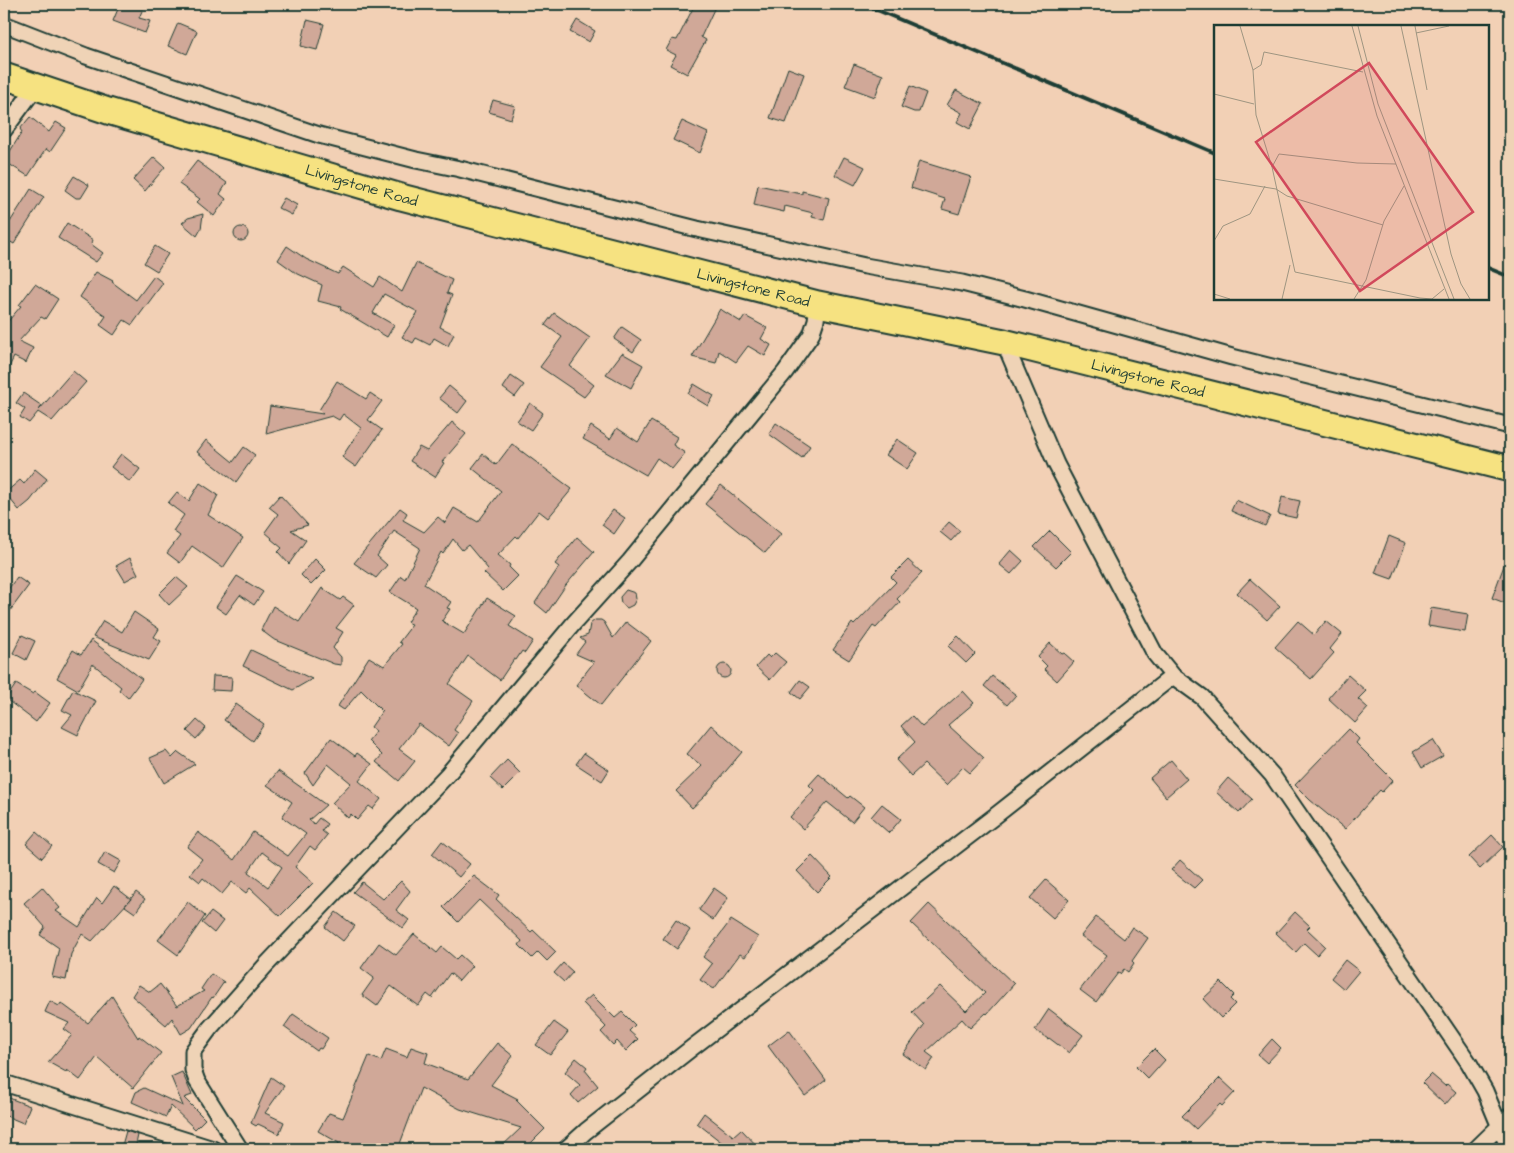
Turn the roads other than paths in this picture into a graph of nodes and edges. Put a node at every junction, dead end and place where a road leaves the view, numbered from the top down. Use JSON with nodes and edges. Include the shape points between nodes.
{"nodes":[{"id":1,"x":4,"y":24,"type":"edge"},
{"id":2,"x":4,"y":76,"type":"edge"},
{"id":3,"x":35,"y":88,"type":"junction"},
{"id":4,"x":4,"y":130,"type":"edge"},
{"id":5,"x":818,"y":304,"type":"junction"},
{"id":6,"x":1004,"y":342,"type":"junction"},
{"id":7,"x":1510,"y":426,"type":"edge"},
{"id":8,"x":1510,"y":469,"type":"edge"},
{"id":9,"x":1173,"y":676,"type":"junction"},
{"id":10,"x":4,"y":1083,"type":"edge"},
{"id":11,"x":1510,"y":1116,"type":"edge"},
{"id":12,"x":1499,"y":1127,"type":"junction"},
{"id":13,"x":213,"y":1149,"type":"edge"},
{"id":14,"x":240,"y":1149,"type":"edge"},
{"id":15,"x":566,"y":1149,"type":"edge"},
{"id":16,"x":1476,"y":1149,"type":"edge"},
{"id":17,"x":1509,"y":1149,"type":"edge"}],
"edges":[{"from":1,"to":7,"type":"street","via":[[319,136],[697,230],[962,283],[1232,358]]},
{"from":2,"to":3,"type":"highway","name":"Livingstone Road"},
{"from":3,"to":4,"type":"street"},
{"from":3,"to":5,"type":"highway","name":"Livingstone Road","via":[[401,197]]},
{"from":5,"to":6,"type":"highway","name":"Livingstone Road"},
{"from":5,"to":14,"type":"street","via":[[811,335],[790,365],[630,561],[447,775],[266,965],[193,1051],[193,1070],[198,1081]]},
{"from":6,"to":8,"type":"highway","name":"Livingstone Road"},
{"from":6,"to":9,"type":"street","via":[[1056,464],[1155,654]]},
{"from":9,"to":12,"type":"street","via":[[1202,697],[1272,775],[1469,1063],[1485,1090]]},
{"from":9,"to":15,"type":"street"},
{"from":10,"to":13,"type":"street"},
{"from":11,"to":12,"type":"street"},
{"from":12,"to":16,"type":"street"},
{"from":12,"to":17,"type":"street"}]}
